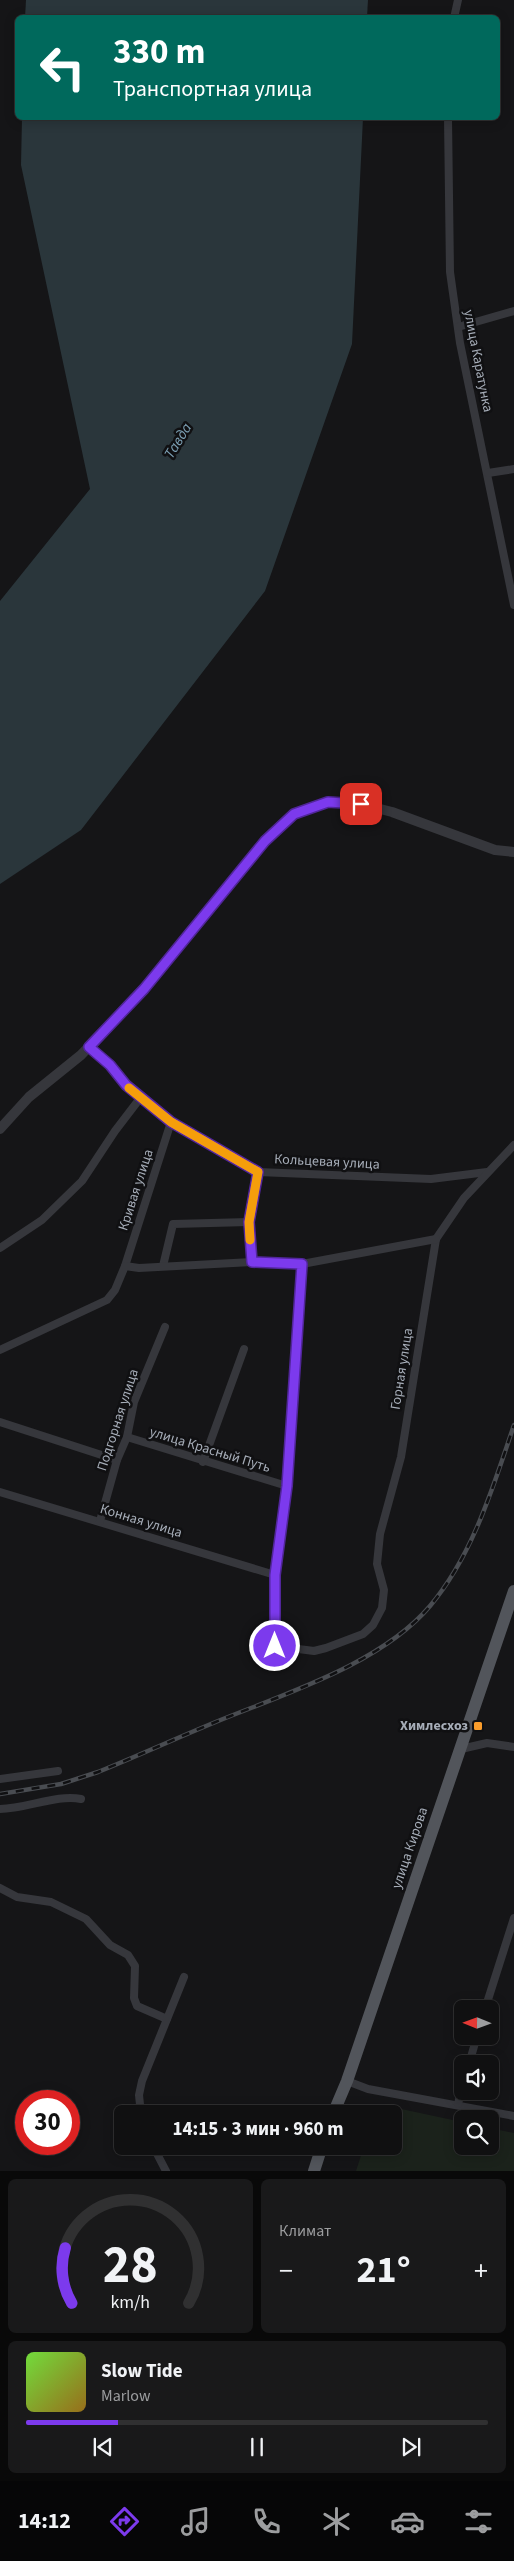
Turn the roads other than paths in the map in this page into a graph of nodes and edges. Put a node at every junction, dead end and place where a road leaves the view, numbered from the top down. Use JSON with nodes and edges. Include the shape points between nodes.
{"nodes":[{"id":1,"x":458,"y":0,"type":"edge"},
{"id":2,"x":455,"y":15,"type":"edge"},
{"id":3,"x":448,"y":120,"type":"edge"},
{"id":4,"x":514,"y":311,"type":"edge"},
{"id":5,"x":458,"y":327,"type":"junction"},
{"id":6,"x":514,"y":469,"type":"edge"},
{"id":7,"x":488,"y":473,"type":"junction"},
{"id":8,"x":514,"y":605,"type":"edge"},
{"id":9,"x":514,"y":852,"type":"edge"},
{"id":10,"x":89,"y":1047,"type":"junction"},
{"id":11,"x":141,"y":1097,"type":"junction"},
{"id":12,"x":171,"y":1122,"type":"junction"},
{"id":13,"x":0,"y":1128,"type":"edge"},
{"id":14,"x":514,"y":1145,"type":"edge"},
{"id":15,"x":258,"y":1172,"type":"junction"},
{"id":16,"x":487,"y":1172,"type":"junction"},
{"id":17,"x":249,"y":1222,"type":"junction"},
{"id":18,"x":436,"y":1240,"type":"junction"},
{"id":19,"x":0,"y":1248,"type":"edge"},
{"id":20,"x":252,"y":1262,"type":"junction"},
{"id":21,"x":302,"y":1264,"type":"junction"},
{"id":22,"x":125,"y":1266,"type":"junction"},
{"id":23,"x":164,"y":1266,"type":"junction"},
{"id":24,"x":165,"y":1327,"type":"dead end"},
{"id":25,"x":244,"y":1349,"type":"dead end"},
{"id":26,"x":0,"y":1350,"type":"edge"},
{"id":27,"x":0,"y":1422,"type":"edge"},
{"id":28,"x":127,"y":1436,"type":"junction"},
{"id":29,"x":117,"y":1460,"type":"junction"},
{"id":30,"x":203,"y":1462,"type":"junction"},
{"id":31,"x":287,"y":1486,"type":"junction"},
{"id":32,"x":0,"y":1492,"type":"edge"},
{"id":33,"x":100,"y":1522,"type":"junction"},
{"id":34,"x":275,"y":1575,"type":"junction"},
{"id":35,"x":514,"y":1591,"type":"edge"},
{"id":36,"x":514,"y":1747,"type":"edge"},
{"id":37,"x":461,"y":1749,"type":"junction"},
{"id":38,"x":58,"y":1771,"type":"dead end"},
{"id":39,"x":0,"y":1779,"type":"edge"},
{"id":40,"x":81,"y":1799,"type":"dead end"},
{"id":41,"x":0,"y":1809,"type":"edge"},
{"id":42,"x":0,"y":1888,"type":"edge"},
{"id":43,"x":514,"y":1918,"type":"edge"},
{"id":44,"x":184,"y":1977,"type":"dead end"},
{"id":45,"x":488,"y":2000,"type":"edge"},
{"id":46,"x":167,"y":2019,"type":"junction"},
{"id":47,"x":347,"y":2081,"type":"junction"},
{"id":48,"x":459,"y":2100,"type":"edge"},
{"id":49,"x":458,"y":2104,"type":"junction"},
{"id":50,"x":140,"y":2105,"type":"edge"},
{"id":51,"x":337,"y":2105,"type":"edge"},
{"id":52,"x":514,"y":2116,"type":"edge"},
{"id":53,"x":158,"y":2155,"type":"edge"},
{"id":54,"x":319,"y":2155,"type":"edge"},
{"id":55,"x":166,"y":2171,"type":"edge"},
{"id":56,"x":314,"y":2171,"type":"edge"}],
"edges":[{"from":1,"to":2,"type":"street"},
{"from":3,"to":5,"type":"street","name":"улица Каратунка","via":[[450,272]]},
{"from":4,"to":5,"type":"street"},
{"from":5,"to":7,"type":"street","name":"улица Каратунка"},
{"from":6,"to":7,"type":"street"},
{"from":7,"to":8,"type":"street","name":"улица Каратунка"},
{"from":9,"to":10,"type":"street","via":[[495,850],[361,804],[328,802],[311,806],[294,814],[265,841],[144,989]]},
{"from":10,"to":11,"type":"street","name":"Кольцевая улица"},
{"from":10,"to":13,"type":"street","via":[[29,1097]]},
{"from":11,"to":12,"type":"street","name":"Кольцевая улица"},
{"from":11,"to":19,"type":"street","via":[[82,1181],[42,1220]]},
{"from":12,"to":15,"type":"street","name":"Кольцевая улица"},
{"from":12,"to":22,"type":"street","name":"Кривая улица"},
{"from":14,"to":16,"type":"street","name":"Горная улица"},
{"from":15,"to":16,"type":"street","name":"Кольцевая улица","via":[[432,1179]]},
{"from":15,"to":17,"type":"street"},
{"from":16,"to":18,"type":"street","name":"Горная улица","via":[[464,1198]]},
{"from":17,"to":20,"type":"street"},
{"from":17,"to":23,"type":"street","via":[[173,1224]]},
{"from":18,"to":21,"type":"street"},
{"from":18,"to":34,"type":"street","name":"Горная улица","via":[[401,1457],[380,1534],[377,1564],[384,1602],[373,1625],[363,1634],[314,1651],[275,1646]]},
{"from":20,"to":21,"type":"street"},
{"from":20,"to":23,"type":"street"},
{"from":21,"to":31,"type":"street"},
{"from":22,"to":23,"type":"street"},
{"from":22,"to":26,"type":"street","name":"Кривая улица","via":[[107,1300]]},
{"from":24,"to":28,"type":"street","name":"Подгорная улица","via":[[134,1402]]},
{"from":25,"to":30,"type":"street"},
{"from":27,"to":29,"type":"street"},
{"from":28,"to":29,"type":"street","name":"Подгорная улица"},
{"from":28,"to":30,"type":"street","name":"улица Красный Путь"},
{"from":29,"to":33,"type":"street","name":"Подгорная улица"},
{"from":30,"to":31,"type":"street","name":"улица Красный Путь"},
{"from":31,"to":34,"type":"street"},
{"from":32,"to":33,"type":"street","name":"Конная улица"},
{"from":33,"to":34,"type":"street","name":"Конная улица"},
{"from":35,"to":37,"type":"main road","name":"улица Кирова"},
{"from":36,"to":37,"type":"street","via":[[487,1742]]},
{"from":37,"to":47,"type":"main road","name":"улица Кирова"},
{"from":38,"to":39,"type":"street"},
{"from":40,"to":41,"type":"street","via":[[71,1797],[16,1809]]},
{"from":42,"to":46,"type":"street","via":[[17,1897],[51,1902],[86,1919],[110,1945],[128,1955],[135,1966],[134,1998],[137,2006]]},
{"from":43,"to":45,"type":"street"},
{"from":44,"to":46,"type":"street"},
{"from":46,"to":50,"type":"street","via":[[142,2081]]},
{"from":47,"to":49,"type":"street","via":[[368,2089]]},
{"from":47,"to":51,"type":"main road","name":"улица Кирова"},
{"from":48,"to":49,"type":"street"},
{"from":49,"to":52,"type":"street"},
{"from":53,"to":55,"type":"street"},
{"from":54,"to":56,"type":"main road"}]}
